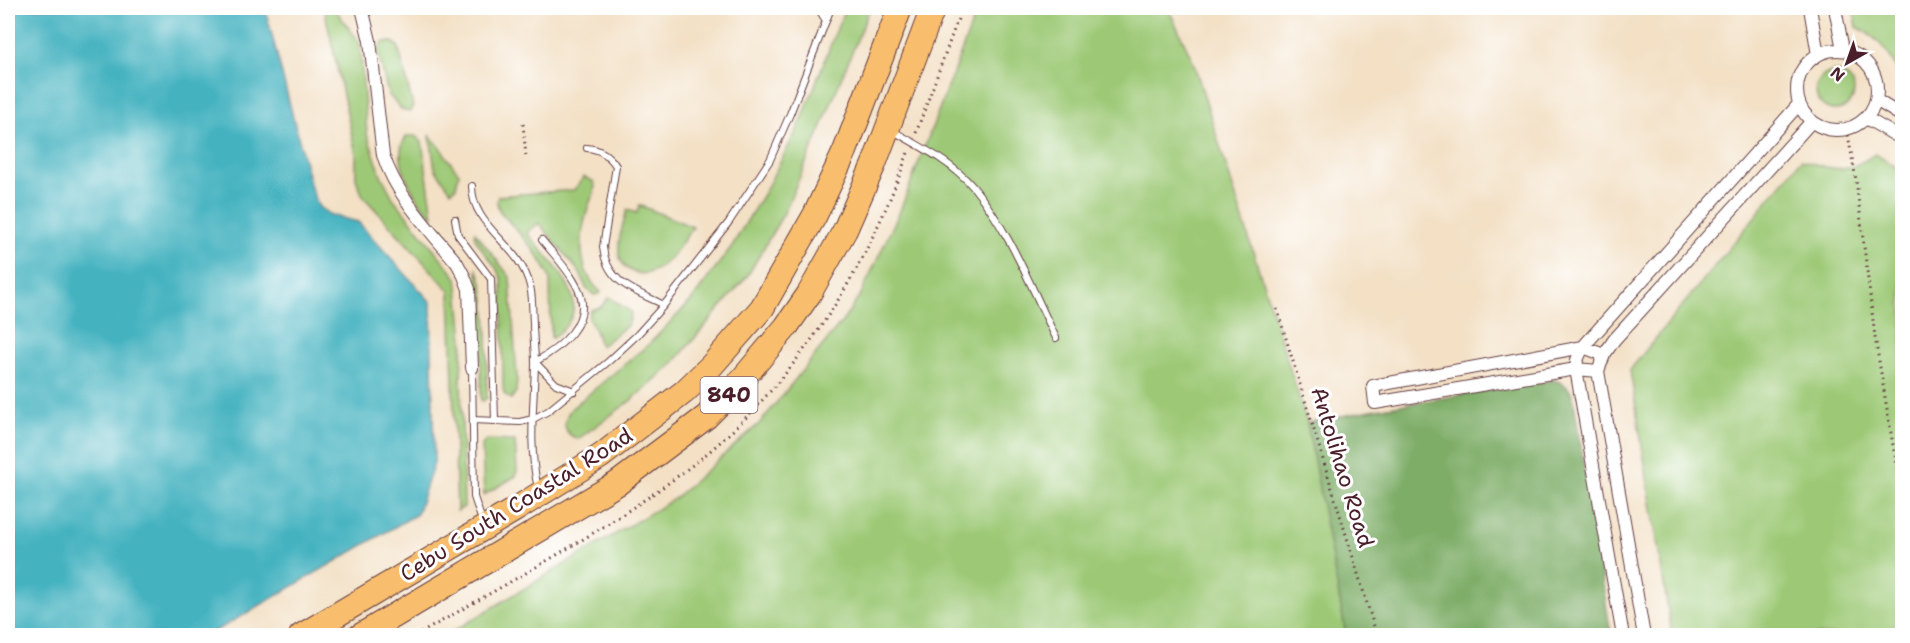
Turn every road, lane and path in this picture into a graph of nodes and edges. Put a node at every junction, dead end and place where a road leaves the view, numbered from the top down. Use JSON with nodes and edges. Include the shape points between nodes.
{"nodes":[{"id":1,"x":362,"y":8,"type":"edge"},
{"id":2,"x":818,"y":8,"type":"edge"},
{"id":3,"x":831,"y":8,"type":"edge"},
{"id":4,"x":900,"y":8,"type":"edge"},
{"id":5,"x":933,"y":8,"type":"edge"},
{"id":6,"x":1810,"y":8,"type":"edge"},
{"id":7,"x":1835,"y":8,"type":"edge"},
{"id":8,"x":826,"y":21,"type":"junction"},
{"id":9,"x":1843,"y":50,"type":"junction"},
{"id":10,"x":1818,"y":55,"type":"junction"},
{"id":11,"x":1876,"y":100,"type":"junction"},
{"id":12,"x":1799,"y":104,"type":"junction"},
{"id":13,"x":1902,"y":116,"type":"edge"},
{"id":14,"x":1866,"y":118,"type":"junction"},
{"id":15,"x":1812,"y":121,"type":"junction"},
{"id":16,"x":523,"y":124,"type":"dead end"},
{"id":17,"x":887,"y":127,"type":"junction"},
{"id":18,"x":1847,"y":129,"type":"junction"},
{"id":19,"x":1902,"y":139,"type":"edge"},
{"id":20,"x":587,"y":148,"type":"dead end"},
{"id":21,"x":526,"y":156,"type":"dead end"},
{"id":22,"x":472,"y":186,"type":"dead end"},
{"id":23,"x":455,"y":219,"type":"dead end"},
{"id":24,"x":542,"y":240,"type":"dead end"},
{"id":25,"x":664,"y":305,"type":"junction"},
{"id":26,"x":1277,"y":309,"type":"dead end"},
{"id":27,"x":1056,"y":338,"type":"dead end"},
{"id":28,"x":1583,"y":347,"type":"junction"},
{"id":29,"x":1604,"y":355,"type":"junction"},
{"id":30,"x":535,"y":362,"type":"junction"},
{"id":31,"x":472,"y":368,"type":"joint"},
{"id":32,"x":1576,"y":369,"type":"junction"},
{"id":33,"x":1598,"y":371,"type":"junction"},
{"id":34,"x":574,"y":391,"type":"junction"},
{"id":35,"x":533,"y":419,"type":"junction"},
{"id":36,"x":473,"y":420,"type":"junction"},
{"id":37,"x":495,"y":421,"type":"junction"},
{"id":38,"x":539,"y":494,"type":"junction"},
{"id":39,"x":1902,"y":499,"type":"edge"},
{"id":40,"x":485,"y":527,"type":"junction"},
{"id":41,"x":364,"y":634,"type":"edge"},
{"id":42,"x":301,"y":636,"type":"edge"},
{"id":43,"x":1377,"y":636,"type":"edge"},
{"id":44,"x":1623,"y":636,"type":"edge"},
{"id":45,"x":1644,"y":636,"type":"edge"}],
"edges":[{"from":1,"to":31,"type":"street","via":[[370,41],[383,155],[401,193],[464,276],[469,289]]},
{"from":2,"to":8,"type":"lane"},
{"from":3,"to":8,"type":"lane"},
{"from":4,"to":38,"type":"highway","name":"Cebu South Coastal Road","number":"840","via":[[845,151],[815,215],[762,308],[684,392],[601,456]]},
{"from":5,"to":17,"type":"highway","name":"Cebu South Coastal Road","number":"840"},
{"from":6,"to":10,"type":"street"},
{"from":7,"to":9,"type":"street"},
{"from":8,"to":25,"type":"lane","via":[[770,160],[729,222]]},
{"from":9,"to":10,"type":"street"},
{"from":9,"to":11,"type":"street","via":[[1858,56],[1870,68],[1876,83]]},
{"from":10,"to":12,"type":"street","via":[[1806,65],[1798,80]]},
{"from":11,"to":13,"type":"street"},
{"from":11,"to":14,"type":"street"},
{"from":12,"to":15,"type":"street"},
{"from":12,"to":28,"type":"street"},
{"from":14,"to":18,"type":"street"},
{"from":14,"to":19,"type":"street"},
{"from":15,"to":18,"type":"street","via":[[1829,129]]},
{"from":15,"to":29,"type":"street"},
{"from":16,"to":21,"type":"path"},
{"from":17,"to":27,"type":"lane","via":[[942,160],[973,187],[1015,252]]},
{"from":17,"to":41,"type":"highway","name":"Cebu South Coastal Road","number":"840","via":[[844,230],[809,294],[761,359],[706,417],[618,483]]},
{"from":18,"to":39,"type":"path"},
{"from":20,"to":25,"type":"lane","via":[[606,154],[616,166],[603,247],[608,269],[620,282]]},
{"from":22,"to":30,"type":"lane","via":[[472,198],[482,218],[526,271],[531,289]]},
{"from":23,"to":37,"type":"lane","via":[[458,235],[491,279]]},
{"from":24,"to":30,"type":"lane","via":[[580,291],[582,315],[570,336]]},
{"from":25,"to":34,"type":"lane","via":[[637,335]]},
{"from":26,"to":43,"type":"path","name":"Antolihao Road"},
{"from":28,"to":29,"type":"street"},
{"from":28,"to":32,"type":"street"},
{"from":28,"to":32,"type":"street","via":[[1373,386],[1376,403]]},
{"from":29,"to":33,"type":"street"},
{"from":30,"to":34,"type":"lane","via":[[556,384]]},
{"from":30,"to":35,"type":"lane"},
{"from":31,"to":36,"type":"lane"},
{"from":32,"to":33,"type":"street"},
{"from":32,"to":44,"type":"street"},
{"from":33,"to":45,"type":"street"},
{"from":34,"to":35,"type":"lane"},
{"from":35,"to":37,"type":"lane"},
{"from":35,"to":38,"type":"lane","via":[[532,445]]},
{"from":36,"to":37,"type":"lane"},
{"from":36,"to":40,"type":"lane","via":[[474,497]]},
{"from":38,"to":40,"type":"highway","name":"Cebu South Coastal Road","number":"840"},
{"from":40,"to":42,"type":"highway","name":"Cebu South Coastal Road","number":"840"}]}
